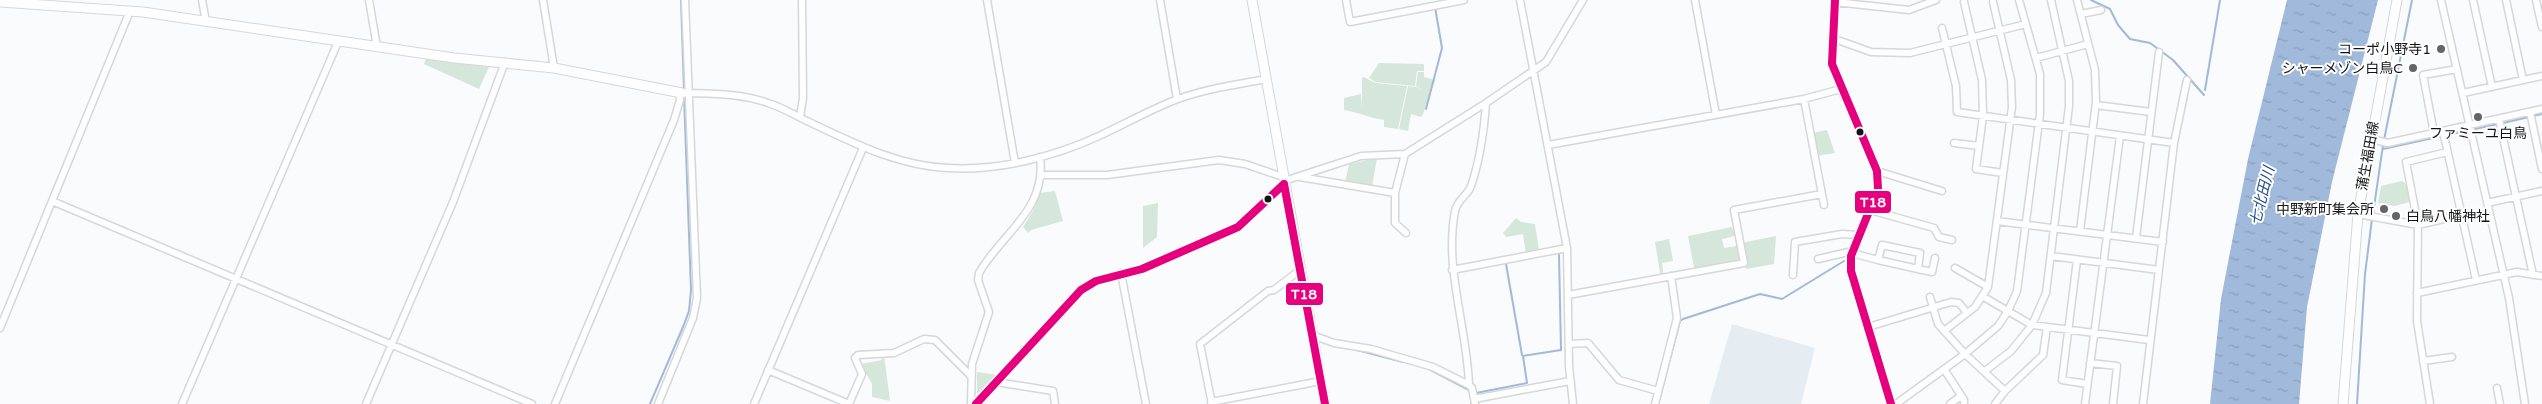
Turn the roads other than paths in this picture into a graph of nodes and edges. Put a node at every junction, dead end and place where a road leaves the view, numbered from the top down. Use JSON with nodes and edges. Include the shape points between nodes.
{"nodes":[{"id":1,"x":202,"y":0,"type":"edge"},
{"id":2,"x":369,"y":0,"type":"edge"},
{"id":3,"x":543,"y":0,"type":"edge"},
{"id":4,"x":685,"y":0,"type":"edge"},
{"id":5,"x":802,"y":0,"type":"edge"},
{"id":6,"x":987,"y":0,"type":"edge"},
{"id":7,"x":1160,"y":0,"type":"edge"},
{"id":8,"x":1252,"y":0,"type":"edge"},
{"id":9,"x":1346,"y":0,"type":"edge"},
{"id":10,"x":1464,"y":0,"type":"edge"},
{"id":11,"x":1520,"y":0,"type":"edge"},
{"id":12,"x":1583,"y":0,"type":"edge"},
{"id":13,"x":1695,"y":0,"type":"edge"},
{"id":14,"x":1936,"y":0,"type":"edge"},
{"id":15,"x":2019,"y":0,"type":"edge"},
{"id":16,"x":2051,"y":0,"type":"edge"},
{"id":17,"x":2077,"y":0,"type":"edge"},
{"id":18,"x":2397,"y":0,"type":"edge"},
{"id":19,"x":2441,"y":0,"type":"edge"},
{"id":20,"x":2473,"y":0,"type":"edge"},
{"id":21,"x":2506,"y":0,"type":"edge"},
{"id":22,"x":2536,"y":0,"type":"edge"},
{"id":23,"x":1835,"y":1,"type":"edge"},
{"id":24,"x":0,"y":2,"type":"edge"},
{"id":25,"x":1964,"y":2,"type":"dead end"},
{"id":26,"x":1993,"y":2,"type":"dead end"},
{"id":27,"x":2101,"y":10,"type":"dead end"},
{"id":28,"x":130,"y":11,"type":"junction"},
{"id":29,"x":2081,"y":14,"type":"junction"},
{"id":30,"x":206,"y":22,"type":"junction"},
{"id":31,"x":2026,"y":24,"type":"junction"},
{"id":32,"x":2542,"y":27,"type":"edge"},
{"id":33,"x":1942,"y":28,"type":"dead end"},
{"id":34,"x":1999,"y":30,"type":"junction"},
{"id":35,"x":1972,"y":37,"type":"junction"},
{"id":36,"x":1832,"y":38,"type":"junction"},
{"id":37,"x":338,"y":42,"type":"junction"},
{"id":38,"x":1946,"y":44,"type":"junction"},
{"id":39,"x":2088,"y":44,"type":"junction"},
{"id":40,"x":377,"y":47,"type":"junction"},
{"id":41,"x":2062,"y":51,"type":"junction"},
{"id":42,"x":2160,"y":52,"type":"dead end"},
{"id":43,"x":2036,"y":58,"type":"junction"},
{"id":44,"x":505,"y":62,"type":"junction"},
{"id":45,"x":554,"y":68,"type":"junction"},
{"id":46,"x":2457,"y":69,"type":"junction"},
{"id":47,"x":1534,"y":71,"type":"junction"},
{"id":48,"x":2542,"y":76,"type":"edge"},
{"id":49,"x":1266,"y":79,"type":"junction"},
{"id":50,"x":2187,"y":80,"type":"dead end"},
{"id":51,"x":2524,"y":80,"type":"junction"},
{"id":52,"x":2492,"y":87,"type":"junction"},
{"id":53,"x":1840,"y":89,"type":"junction"},
{"id":54,"x":685,"y":93,"type":"junction"},
{"id":55,"x":2463,"y":93,"type":"junction"},
{"id":56,"x":1177,"y":99,"type":"junction"},
{"id":57,"x":1804,"y":99,"type":"junction"},
{"id":58,"x":1486,"y":104,"type":"junction"},
{"id":59,"x":2096,"y":106,"type":"junction"},
{"id":60,"x":2542,"y":109,"type":"edge"},
{"id":61,"x":2151,"y":112,"type":"junction"},
{"id":62,"x":1716,"y":115,"type":"junction"},
{"id":63,"x":2530,"y":115,"type":"junction"},
{"id":64,"x":1983,"y":116,"type":"junction"},
{"id":65,"x":800,"y":118,"type":"junction"},
{"id":66,"x":2010,"y":120,"type":"junction"},
{"id":67,"x":2500,"y":122,"type":"junction"},
{"id":68,"x":2039,"y":125,"type":"junction"},
{"id":69,"x":2067,"y":128,"type":"junction"},
{"id":70,"x":2471,"y":128,"type":"junction"},
{"id":71,"x":2092,"y":132,"type":"junction"},
{"id":72,"x":2434,"y":133,"type":"junction"},
{"id":73,"x":2443,"y":134,"type":"junction"},
{"id":74,"x":2120,"y":136,"type":"junction"},
{"id":75,"x":2146,"y":139,"type":"junction"},
{"id":76,"x":2371,"y":139,"type":"junction"},
{"id":77,"x":1954,"y":143,"type":"dead end"},
{"id":78,"x":2174,"y":143,"type":"junction"},
{"id":79,"x":1548,"y":146,"type":"junction"},
{"id":80,"x":1979,"y":146,"type":"junction"},
{"id":81,"x":863,"y":148,"type":"junction"},
{"id":82,"x":2447,"y":152,"type":"junction"},
{"id":83,"x":1405,"y":154,"type":"junction"},
{"id":84,"x":1040,"y":156,"type":"junction"},
{"id":85,"x":1015,"y":163,"type":"junction"},
{"id":86,"x":2542,"y":168,"type":"edge"},
{"id":87,"x":1877,"y":171,"type":"junction"},
{"id":88,"x":2003,"y":173,"type":"junction"},
{"id":89,"x":1042,"y":175,"type":"junction"},
{"id":90,"x":1298,"y":177,"type":"junction"},
{"id":91,"x":1284,"y":181,"type":"junction"},
{"id":92,"x":1942,"y":191,"type":"dead end"},
{"id":93,"x":2542,"y":191,"type":"edge"},
{"id":94,"x":1394,"y":193,"type":"junction"},
{"id":95,"x":1822,"y":194,"type":"junction"},
{"id":96,"x":2516,"y":197,"type":"junction"},
{"id":97,"x":52,"y":201,"type":"junction"},
{"id":98,"x":2487,"y":203,"type":"junction"},
{"id":99,"x":1824,"y":205,"type":"dead end"},
{"id":100,"x":1870,"y":210,"type":"junction"},
{"id":101,"x":2358,"y":214,"type":"junction"},
{"id":102,"x":2462,"y":214,"type":"junction"},
{"id":103,"x":1997,"y":221,"type":"junction"},
{"id":104,"x":2026,"y":224,"type":"junction"},
{"id":105,"x":2418,"y":225,"type":"junction"},
{"id":106,"x":2054,"y":228,"type":"junction"},
{"id":107,"x":2080,"y":231,"type":"junction"},
{"id":108,"x":1406,"y":233,"type":"dead end"},
{"id":109,"x":1860,"y":235,"type":"junction"},
{"id":110,"x":2107,"y":235,"type":"junction"},
{"id":111,"x":2136,"y":238,"type":"junction"},
{"id":112,"x":1952,"y":240,"type":"dead end"},
{"id":113,"x":2163,"y":242,"type":"junction"},
{"id":114,"x":1567,"y":248,"type":"junction"},
{"id":115,"x":1853,"y":252,"type":"junction"},
{"id":116,"x":2051,"y":256,"type":"junction"},
{"id":117,"x":1935,"y":258,"type":"dead end"},
{"id":118,"x":1818,"y":259,"type":"dead end"},
{"id":119,"x":1878,"y":260,"type":"junction"},
{"id":120,"x":2077,"y":260,"type":"junction"},
{"id":121,"x":2103,"y":263,"type":"junction"},
{"id":122,"x":1955,"y":268,"type":"dead end"},
{"id":123,"x":1918,"y":269,"type":"junction"},
{"id":124,"x":1300,"y":270,"type":"junction"},
{"id":125,"x":1452,"y":270,"type":"junction"},
{"id":126,"x":2159,"y":270,"type":"junction"},
{"id":127,"x":1120,"y":273,"type":"junction"},
{"id":128,"x":1793,"y":275,"type":"dead end"},
{"id":129,"x":2503,"y":275,"type":"junction"},
{"id":130,"x":2534,"y":275,"type":"junction"},
{"id":131,"x":1671,"y":276,"type":"junction"},
{"id":132,"x":2542,"y":276,"type":"edge"},
{"id":133,"x":236,"y":277,"type":"junction"},
{"id":134,"x":2476,"y":280,"type":"junction"},
{"id":135,"x":1988,"y":287,"type":"junction"},
{"id":136,"x":2417,"y":293,"type":"junction"},
{"id":137,"x":1568,"y":295,"type":"junction"},
{"id":138,"x":1982,"y":296,"type":"junction"},
{"id":139,"x":1930,"y":297,"type":"dead end"},
{"id":140,"x":1934,"y":306,"type":"junction"},
{"id":141,"x":2008,"y":311,"type":"junction"},
{"id":142,"x":1967,"y":313,"type":"junction"},
{"id":143,"x":2032,"y":325,"type":"junction"},
{"id":144,"x":1868,"y":326,"type":"junction"},
{"id":145,"x":2047,"y":327,"type":"junction"},
{"id":146,"x":0,"y":328,"type":"edge"},
{"id":147,"x":2068,"y":330,"type":"junction"},
{"id":148,"x":1944,"y":331,"type":"junction"},
{"id":149,"x":2094,"y":333,"type":"junction"},
{"id":150,"x":1312,"y":335,"type":"junction"},
{"id":151,"x":2149,"y":340,"type":"junction"},
{"id":152,"x":391,"y":344,"type":"junction"},
{"id":153,"x":1569,"y":344,"type":"junction"},
{"id":154,"x":1965,"y":354,"type":"junction"},
{"id":155,"x":2452,"y":356,"type":"dead end"},
{"id":156,"x":2423,"y":361,"type":"junction"},
{"id":157,"x":2090,"y":362,"type":"junction"},
{"id":158,"x":1944,"y":369,"type":"junction"},
{"id":159,"x":768,"y":370,"type":"junction"},
{"id":160,"x":1985,"y":371,"type":"junction"},
{"id":161,"x":971,"y":376,"type":"junction"},
{"id":162,"x":1570,"y":380,"type":"junction"},
{"id":163,"x":1321,"y":381,"type":"junction"},
{"id":164,"x":996,"y":382,"type":"junction"},
{"id":165,"x":1469,"y":384,"type":"junction"},
{"id":166,"x":2087,"y":384,"type":"junction"},
{"id":167,"x":2497,"y":388,"type":"dead end"},
{"id":168,"x":2005,"y":391,"type":"junction"},
{"id":169,"x":1658,"y":392,"type":"junction"},
{"id":170,"x":1962,"y":396,"type":"junction"},
{"id":171,"x":1475,"y":401,"type":"edge"},
{"id":172,"x":1212,"y":403,"type":"edge"},
{"id":173,"x":182,"y":404,"type":"edge"},
{"id":174,"x":366,"y":404,"type":"edge"},
{"id":175,"x":532,"y":404,"type":"edge"},
{"id":176,"x":555,"y":404,"type":"edge"},
{"id":177,"x":658,"y":404,"type":"edge"},
{"id":178,"x":754,"y":404,"type":"edge"},
{"id":179,"x":971,"y":404,"type":"edge"},
{"id":180,"x":976,"y":404,"type":"edge"},
{"id":181,"x":1055,"y":404,"type":"edge"},
{"id":182,"x":1146,"y":404,"type":"edge"},
{"id":183,"x":1325,"y":404,"type":"edge"},
{"id":184,"x":1573,"y":404,"type":"edge"},
{"id":185,"x":1655,"y":404,"type":"edge"},
{"id":186,"x":1892,"y":404,"type":"edge"},
{"id":187,"x":1896,"y":404,"type":"edge"},
{"id":188,"x":1950,"y":404,"type":"edge"},
{"id":189,"x":1964,"y":404,"type":"edge"},
{"id":190,"x":1995,"y":404,"type":"edge"},
{"id":191,"x":2085,"y":404,"type":"edge"},
{"id":192,"x":2113,"y":404,"type":"edge"},
{"id":193,"x":2143,"y":404,"type":"edge"},
{"id":194,"x":2343,"y":404,"type":"edge"},
{"id":195,"x":2430,"y":404,"type":"edge"},
{"id":196,"x":2500,"y":404,"type":"edge"},
{"id":197,"x":2525,"y":404,"type":"edge"}],
"edges":[{"from":1,"to":30,"type":"street"},
{"from":2,"to":40,"type":"street"},
{"from":3,"to":45,"type":"street"},
{"from":4,"to":54,"type":"street"},
{"from":5,"to":65,"type":"street","via":[[803,98]]},
{"from":6,"to":85,"type":"street"},
{"from":7,"to":56,"type":"street"},
{"from":8,"to":49,"type":"street"},
{"from":9,"to":10,"type":"street","via":[[1350,22]]},
{"from":11,"to":47,"type":"street"},
{"from":12,"to":47,"type":"street","via":[[1546,62]]},
{"from":13,"to":62,"type":"street"},
{"from":14,"to":23,"type":"street","via":[[1909,10]]},
{"from":15,"to":31,"type":"street"},
{"from":16,"to":41,"type":"street"},
{"from":17,"to":29,"type":"street"},
{"from":18,"to":76,"type":"street","name":"蒲生福田線"},
{"from":19,"to":46,"type":"street"},
{"from":20,"to":52,"type":"street"},
{"from":21,"to":51,"type":"street"},
{"from":22,"to":32,"type":"street"},
{"from":23,"to":36,"type":"street"},
{"from":24,"to":28,"type":"street"},
{"from":25,"to":35,"type":"street"},
{"from":26,"to":34,"type":"street"},
{"from":27,"to":29,"type":"street"},
{"from":28,"to":30,"type":"street"},
{"from":28,"to":97,"type":"street"},
{"from":29,"to":39,"type":"street"},
{"from":30,"to":37,"type":"street"},
{"from":31,"to":34,"type":"street"},
{"from":31,"to":43,"type":"street"},
{"from":33,"to":38,"type":"street"},
{"from":34,"to":35,"type":"street"},
{"from":34,"to":66,"type":"street","via":[[2010,80]]},
{"from":35,"to":38,"type":"street"},
{"from":35,"to":64,"type":"street","via":[[1982,80]]},
{"from":36,"to":38,"type":"street","via":[[1871,52],[1910,53]]},
{"from":36,"to":53,"type":"street","via":[[1832,64]]},
{"from":37,"to":40,"type":"street"},
{"from":37,"to":133,"type":"street"},
{"from":38,"to":64,"type":"street","via":[[1956,86],[1957,112]]},
{"from":39,"to":41,"type":"street"},
{"from":39,"to":59,"type":"street","via":[[2095,70]]},
{"from":40,"to":44,"type":"street"},
{"from":41,"to":43,"type":"street"},
{"from":41,"to":69,"type":"street","via":[[2069,81]]},
{"from":42,"to":61,"type":"street"},
{"from":43,"to":68,"type":"street","via":[[2041,88]]},
{"from":44,"to":45,"type":"street"},
{"from":44,"to":152,"type":"street","via":[[453,202]]},
{"from":45,"to":54,"type":"street"},
{"from":46,"to":55,"type":"street"},
{"from":46,"to":72,"type":"street","via":[[2423,75]]},
{"from":47,"to":58,"type":"street"},
{"from":47,"to":79,"type":"street"},
{"from":48,"to":51,"type":"street"},
{"from":49,"to":56,"type":"street","via":[[1212,88]]},
{"from":49,"to":91,"type":"street"},
{"from":50,"to":78,"type":"street"},
{"from":51,"to":52,"type":"street"},
{"from":52,"to":55,"type":"street"},
{"from":53,"to":57,"type":"street"},
{"from":53,"to":87,"type":"street"},
{"from":54,"to":65,"type":"street","via":[[738,95],[768,103]]},
{"from":54,"to":176,"type":"street"},
{"from":54,"to":177,"type":"street","via":[[697,298],[694,318]]},
{"from":55,"to":70,"type":"street"},
{"from":56,"to":84,"type":"street","via":[[1097,137]]},
{"from":57,"to":62,"type":"street"},
{"from":57,"to":95,"type":"street"},
{"from":58,"to":83,"type":"street"},
{"from":58,"to":125,"type":"street","via":[[1485,125],[1471,188],[1458,201],[1455,210]]},
{"from":59,"to":61,"type":"street"},
{"from":59,"to":71,"type":"street"},
{"from":60,"to":63,"type":"street"},
{"from":61,"to":75,"type":"street"},
{"from":62,"to":79,"type":"street"},
{"from":63,"to":67,"type":"street"},
{"from":63,"to":86,"type":"street"},
{"from":64,"to":66,"type":"street"},
{"from":64,"to":80,"type":"street"},
{"from":65,"to":81,"type":"street"},
{"from":66,"to":68,"type":"street"},
{"from":66,"to":88,"type":"street"},
{"from":67,"to":70,"type":"street"},
{"from":67,"to":96,"type":"street"},
{"from":68,"to":69,"type":"street"},
{"from":68,"to":104,"type":"street"},
{"from":69,"to":71,"type":"street"},
{"from":69,"to":106,"type":"street"},
{"from":70,"to":73,"type":"street"},
{"from":70,"to":98,"type":"street"},
{"from":71,"to":74,"type":"street"},
{"from":71,"to":107,"type":"street"},
{"from":72,"to":73,"type":"street"},
{"from":72,"to":76,"type":"street","via":[[2384,142]]},
{"from":73,"to":82,"type":"street"},
{"from":74,"to":75,"type":"street"},
{"from":74,"to":110,"type":"street"},
{"from":75,"to":78,"type":"street"},
{"from":75,"to":111,"type":"street"},
{"from":76,"to":101,"type":"street","name":"蒲生福田線"},
{"from":77,"to":80,"type":"street"},
{"from":78,"to":113,"type":"street"},
{"from":79,"to":114,"type":"street"},
{"from":80,"to":88,"type":"street","via":[[1976,169]]},
{"from":81,"to":85,"type":"street","via":[[903,162],[946,168],[971,169]]},
{"from":81,"to":159,"type":"street"},
{"from":82,"to":102,"type":"street"},
{"from":82,"to":105,"type":"street","via":[[2406,162]]},
{"from":83,"to":90,"type":"street","via":[[1361,156]]},
{"from":83,"to":94,"type":"street"},
{"from":84,"to":85,"type":"street"},
{"from":84,"to":89,"type":"street"},
{"from":87,"to":92,"type":"street"},
{"from":87,"to":100,"type":"street","via":[[1878,188]]},
{"from":88,"to":103,"type":"street"},
{"from":89,"to":91,"type":"street","via":[[1107,175],[1219,160],[1245,164]]},
{"from":89,"to":161,"type":"street","via":[[1028,212],[979,273],[978,280],[989,312]]},
{"from":90,"to":91,"type":"street"},
{"from":90,"to":94,"type":"street"},
{"from":91,"to":124,"type":"street"},
{"from":91,"to":127,"type":"street","via":[[1238,227],[1142,269]]},
{"from":93,"to":96,"type":"street"},
{"from":94,"to":108,"type":"street","via":[[1395,223]]},
{"from":95,"to":99,"type":"street"},
{"from":95,"to":131,"type":"street","via":[[1734,210],[1744,263]]},
{"from":96,"to":98,"type":"street"},
{"from":96,"to":130,"type":"street"},
{"from":97,"to":133,"type":"street"},
{"from":97,"to":146,"type":"street"},
{"from":98,"to":129,"type":"street"},
{"from":100,"to":109,"type":"street"},
{"from":100,"to":112,"type":"street","via":[[1934,228],[1939,237]]},
{"from":101,"to":105,"type":"street"},
{"from":101,"to":194,"type":"street","name":"蒲生福田線"},
{"from":102,"to":105,"type":"street"},
{"from":102,"to":134,"type":"street"},
{"from":103,"to":104,"type":"street"},
{"from":103,"to":135,"type":"street"},
{"from":104,"to":106,"type":"street"},
{"from":104,"to":141,"type":"street","via":[[2017,291]]},
{"from":105,"to":136,"type":"street"},
{"from":106,"to":107,"type":"street"},
{"from":106,"to":116,"type":"street"},
{"from":107,"to":110,"type":"street"},
{"from":109,"to":115,"type":"street"},
{"from":109,"to":128,"type":"street","via":[[1842,234],[1795,242]]},
{"from":110,"to":111,"type":"street"},
{"from":110,"to":121,"type":"street"},
{"from":111,"to":113,"type":"street"},
{"from":113,"to":126,"type":"street"},
{"from":114,"to":125,"type":"street"},
{"from":114,"to":137,"type":"street"},
{"from":115,"to":118,"type":"street"},
{"from":115,"to":119,"type":"street"},
{"from":115,"to":144,"type":"street","via":[[1851,271]]},
{"from":116,"to":120,"type":"street"},
{"from":116,"to":143,"type":"street","via":[[2046,293]]},
{"from":117,"to":123,"type":"street","via":[[1932,272]]},
{"from":119,"to":123,"type":"street"},
{"from":119,"to":123,"type":"street","via":[[1882,244],[1920,253]]},
{"from":120,"to":121,"type":"street"},
{"from":120,"to":147,"type":"street"},
{"from":121,"to":126,"type":"street"},
{"from":121,"to":149,"type":"street"},
{"from":122,"to":135,"type":"street"},
{"from":124,"to":150,"type":"street"},
{"from":124,"to":172,"type":"street","via":[[1200,344]]},
{"from":125,"to":165,"type":"street","via":[[1468,353]]},
{"from":126,"to":151,"type":"street"},
{"from":127,"to":164,"type":"street","via":[[1096,281],[1076,294]]},
{"from":127,"to":182,"type":"street"},
{"from":129,"to":130,"type":"street","via":[[2517,272]]},
{"from":129,"to":134,"type":"street"},
{"from":129,"to":197,"type":"street"},
{"from":130,"to":132,"type":"street"},
{"from":131,"to":137,"type":"street"},
{"from":131,"to":169,"type":"street","via":[[1677,318]]},
{"from":133,"to":152,"type":"street"},
{"from":133,"to":173,"type":"street"},
{"from":134,"to":136,"type":"street"},
{"from":135,"to":138,"type":"street"},
{"from":136,"to":156,"type":"street"},
{"from":137,"to":153,"type":"street"},
{"from":138,"to":141,"type":"street"},
{"from":138,"to":142,"type":"street"},
{"from":139,"to":140,"type":"street"},
{"from":140,"to":142,"type":"street","via":[[1951,302],[1959,304]]},
{"from":140,"to":144,"type":"street"},
{"from":140,"to":148,"type":"street","via":[[1938,324]]},
{"from":141,"to":143,"type":"street"},
{"from":141,"to":154,"type":"street","via":[[1998,326]]},
{"from":142,"to":148,"type":"street"},
{"from":143,"to":145,"type":"street"},
{"from":143,"to":160,"type":"street","via":[[2011,352]]},
{"from":144,"to":186,"type":"street"},
{"from":145,"to":147,"type":"street"},
{"from":145,"to":168,"type":"street","via":[[2043,355]]},
{"from":147,"to":149,"type":"street"},
{"from":147,"to":166,"type":"street","via":[[2062,380]]},
{"from":148,"to":154,"type":"street"},
{"from":149,"to":151,"type":"street"},
{"from":149,"to":157,"type":"street"},
{"from":150,"to":163,"type":"street"},
{"from":150,"to":165,"type":"street","via":[[1433,367]]},
{"from":151,"to":193,"type":"street"},
{"from":152,"to":174,"type":"street"},
{"from":152,"to":175,"type":"street"},
{"from":153,"to":162,"type":"street"},
{"from":153,"to":169,"type":"street","via":[[1588,343],[1619,380]]},
{"from":154,"to":158,"type":"street"},
{"from":154,"to":160,"type":"street"},
{"from":155,"to":156,"type":"street"},
{"from":156,"to":195,"type":"street"},
{"from":157,"to":166,"type":"street"},
{"from":157,"to":192,"type":"street","via":[[2117,366]]},
{"from":158,"to":170,"type":"street"},
{"from":158,"to":187,"type":"street"},
{"from":159,"to":161,"type":"street","via":[[849,404],[862,374],[855,358],[858,355],[894,353],[930,339],[940,343]]},
{"from":159,"to":178,"type":"street"},
{"from":160,"to":168,"type":"street"},
{"from":161,"to":179,"type":"street"},
{"from":162,"to":171,"type":"street"},
{"from":162,"to":184,"type":"street"},
{"from":163,"to":172,"type":"street"},
{"from":163,"to":183,"type":"street"},
{"from":164,"to":180,"type":"street"},
{"from":164,"to":181,"type":"street","via":[[1053,390]]},
{"from":165,"to":171,"type":"street"},
{"from":166,"to":191,"type":"street"},
{"from":167,"to":196,"type":"street"},
{"from":168,"to":190,"type":"street"},
{"from":169,"to":185,"type":"street"},
{"from":170,"to":188,"type":"street"},
{"from":170,"to":189,"type":"street"}]}
